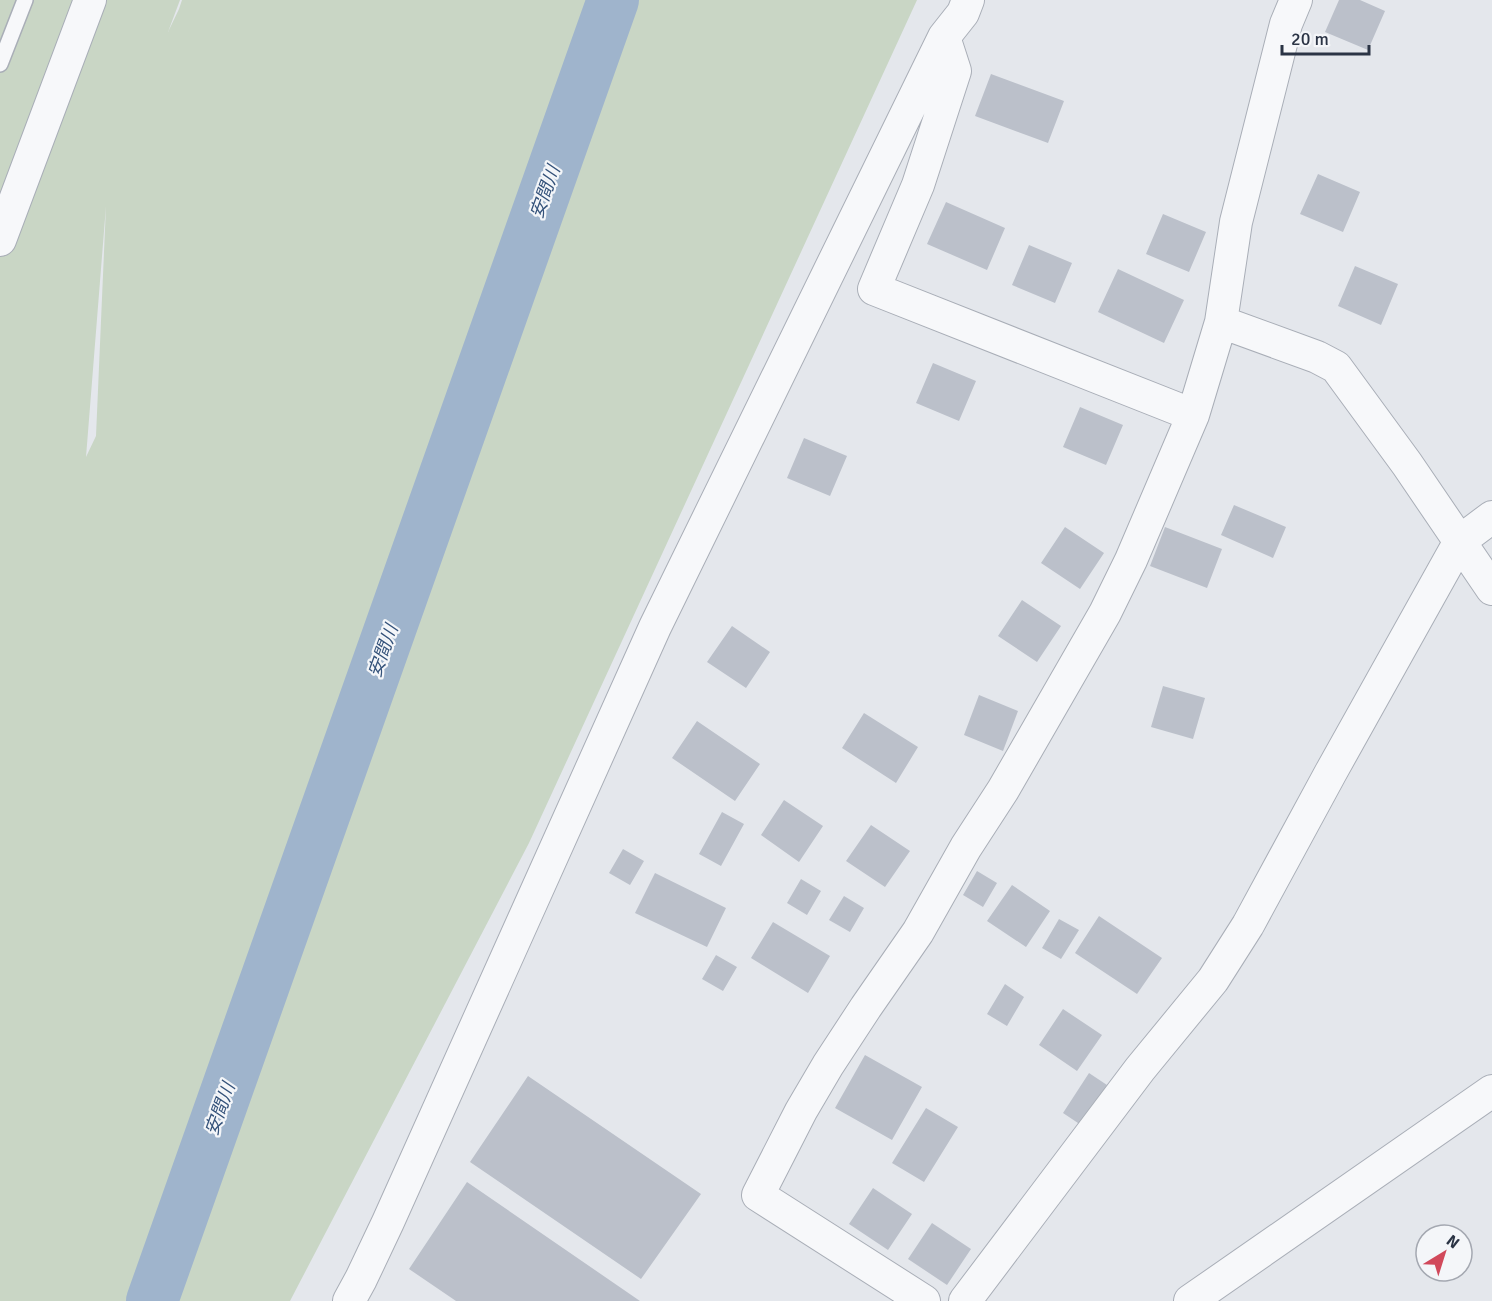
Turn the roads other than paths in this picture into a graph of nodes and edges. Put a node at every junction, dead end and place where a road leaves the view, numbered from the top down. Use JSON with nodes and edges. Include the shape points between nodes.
{"nodes":[{"id":1,"x":25,"y":0,"type":"edge"},
{"id":2,"x":90,"y":0,"type":"edge"},
{"id":3,"x":968,"y":0,"type":"edge"},
{"id":4,"x":1296,"y":0,"type":"edge"},
{"id":5,"x":944,"y":37,"type":"junction"},
{"id":6,"x":0,"y":64,"type":"edge"},
{"id":7,"x":0,"y":240,"type":"edge"},
{"id":8,"x":1221,"y":322,"type":"junction"},
{"id":9,"x":1193,"y":415,"type":"junction"},
{"id":10,"x":1492,"y":517,"type":"edge"},
{"id":11,"x":1460,"y":541,"type":"junction"},
{"id":12,"x":1492,"y":588,"type":"edge"},
{"id":13,"x":1492,"y":1091,"type":"edge"},
{"id":14,"x":388,"y":1222,"type":"junction"},
{"id":15,"x":349,"y":1301,"type":"edge"},
{"id":16,"x":364,"y":1301,"type":"edge"},
{"id":17,"x":924,"y":1301,"type":"edge"},
{"id":18,"x":964,"y":1301,"type":"edge"},
{"id":19,"x":1190,"y":1301,"type":"edge"}],
"edges":[{"from":1,"to":6,"type":"lane"},
{"from":2,"to":7,"type":"street"},
{"from":3,"to":5,"type":"street"},
{"from":4,"to":8,"type":"street","via":[[1286,24],[1236,222]]},
{"from":5,"to":9,"type":"street","via":[[955,71],[918,185],[874,289]]},
{"from":5,"to":14,"type":"street","via":[[654,627]]},
{"from":8,"to":9,"type":"street"},
{"from":8,"to":11,"type":"street","via":[[1317,357],[1336,368]]},
{"from":9,"to":17,"type":"street","via":[[1105,612],[918,932],[828,1065],[758,1195]]},
{"from":10,"to":11,"type":"street"},
{"from":11,"to":12,"type":"street"},
{"from":11,"to":18,"type":"street","via":[[1248,925],[1213,980],[1140,1069]]},
{"from":13,"to":19,"type":"street"},
{"from":14,"to":15,"type":"street"},
{"from":14,"to":16,"type":"street","via":[[378,1268]]}]}
